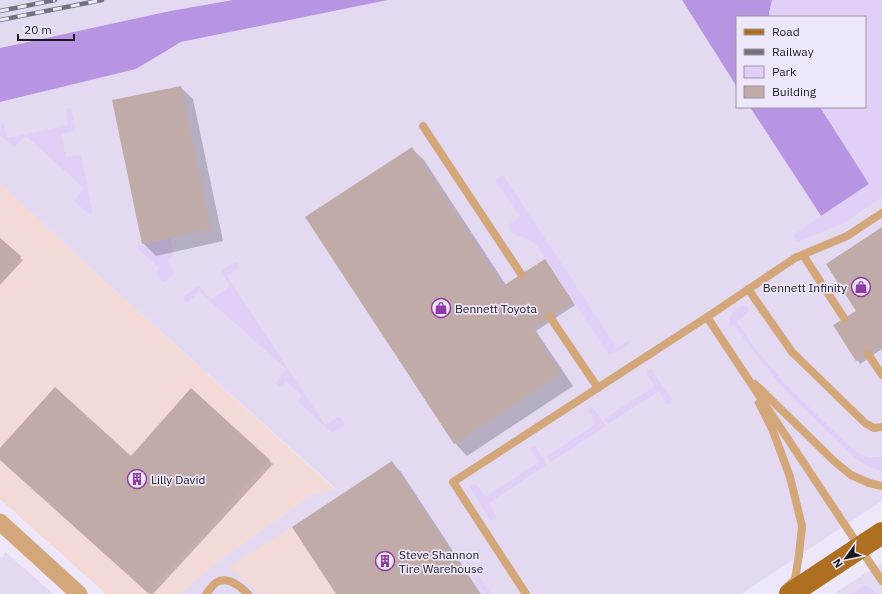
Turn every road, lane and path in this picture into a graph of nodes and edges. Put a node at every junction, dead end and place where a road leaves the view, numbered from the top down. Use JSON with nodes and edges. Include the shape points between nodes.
{"nodes":[{"id":1,"x":423,"y":126,"type":"dead end"},
{"id":2,"x":882,"y":213,"type":"edge"},
{"id":3,"x":803,"y":255,"type":"junction"},
{"id":4,"x":522,"y":274,"type":"dead end"},
{"id":5,"x":748,"y":288,"type":"junction"},
{"id":6,"x":550,"y":317,"type":"dead end"},
{"id":7,"x":707,"y":317,"type":"junction"},
{"id":8,"x":844,"y":318,"type":"dead end"},
{"id":9,"x":868,"y":354,"type":"dead end"},
{"id":10,"x":742,"y":370,"type":"junction"},
{"id":11,"x":882,"y":375,"type":"edge"},
{"id":12,"x":598,"y":388,"type":"junction"},
{"id":13,"x":882,"y":427,"type":"edge"},
{"id":14,"x":882,"y":486,"type":"edge"},
{"id":15,"x":0,"y":522,"type":"edge"},
{"id":16,"x":882,"y":533,"type":"edge"},
{"id":17,"x":860,"y":548,"type":"junction"},
{"id":18,"x":882,"y":580,"type":"edge"},
{"id":19,"x":80,"y":594,"type":"edge"},
{"id":20,"x":206,"y":594,"type":"edge"},
{"id":21,"x":248,"y":594,"type":"edge"},
{"id":22,"x":526,"y":594,"type":"edge"},
{"id":23,"x":780,"y":594,"type":"edge"},
{"id":24,"x":790,"y":594,"type":"edge"}],
"edges":[{"from":1,"to":4,"type":"lane"},
{"from":2,"to":3,"type":"lane","via":[[847,236]]},
{"from":3,"to":5,"type":"lane","via":[[794,258]]},
{"from":3,"to":8,"type":"lane"},
{"from":5,"to":7,"type":"lane"},
{"from":5,"to":13,"type":"lane","via":[[792,352],[865,423],[874,428]]},
{"from":6,"to":12,"type":"lane"},
{"from":7,"to":10,"type":"lane"},
{"from":7,"to":12,"type":"lane"},
{"from":9,"to":11,"type":"lane"},
{"from":10,"to":14,"type":"lane","via":[[835,462],[851,475]]},
{"from":10,"to":17,"type":"lane"},
{"from":10,"to":23,"type":"lane","via":[[773,431],[790,477],[802,526],[800,555],[794,579]]},
{"from":12,"to":22,"type":"lane","via":[[453,482]]},
{"from":15,"to":19,"type":"street"},
{"from":16,"to":17,"type":"main road"},
{"from":17,"to":18,"type":"lane"},
{"from":17,"to":24,"type":"main road"},
{"from":20,"to":21,"type":"lane","via":[[217,582],[227,580]]}]}
